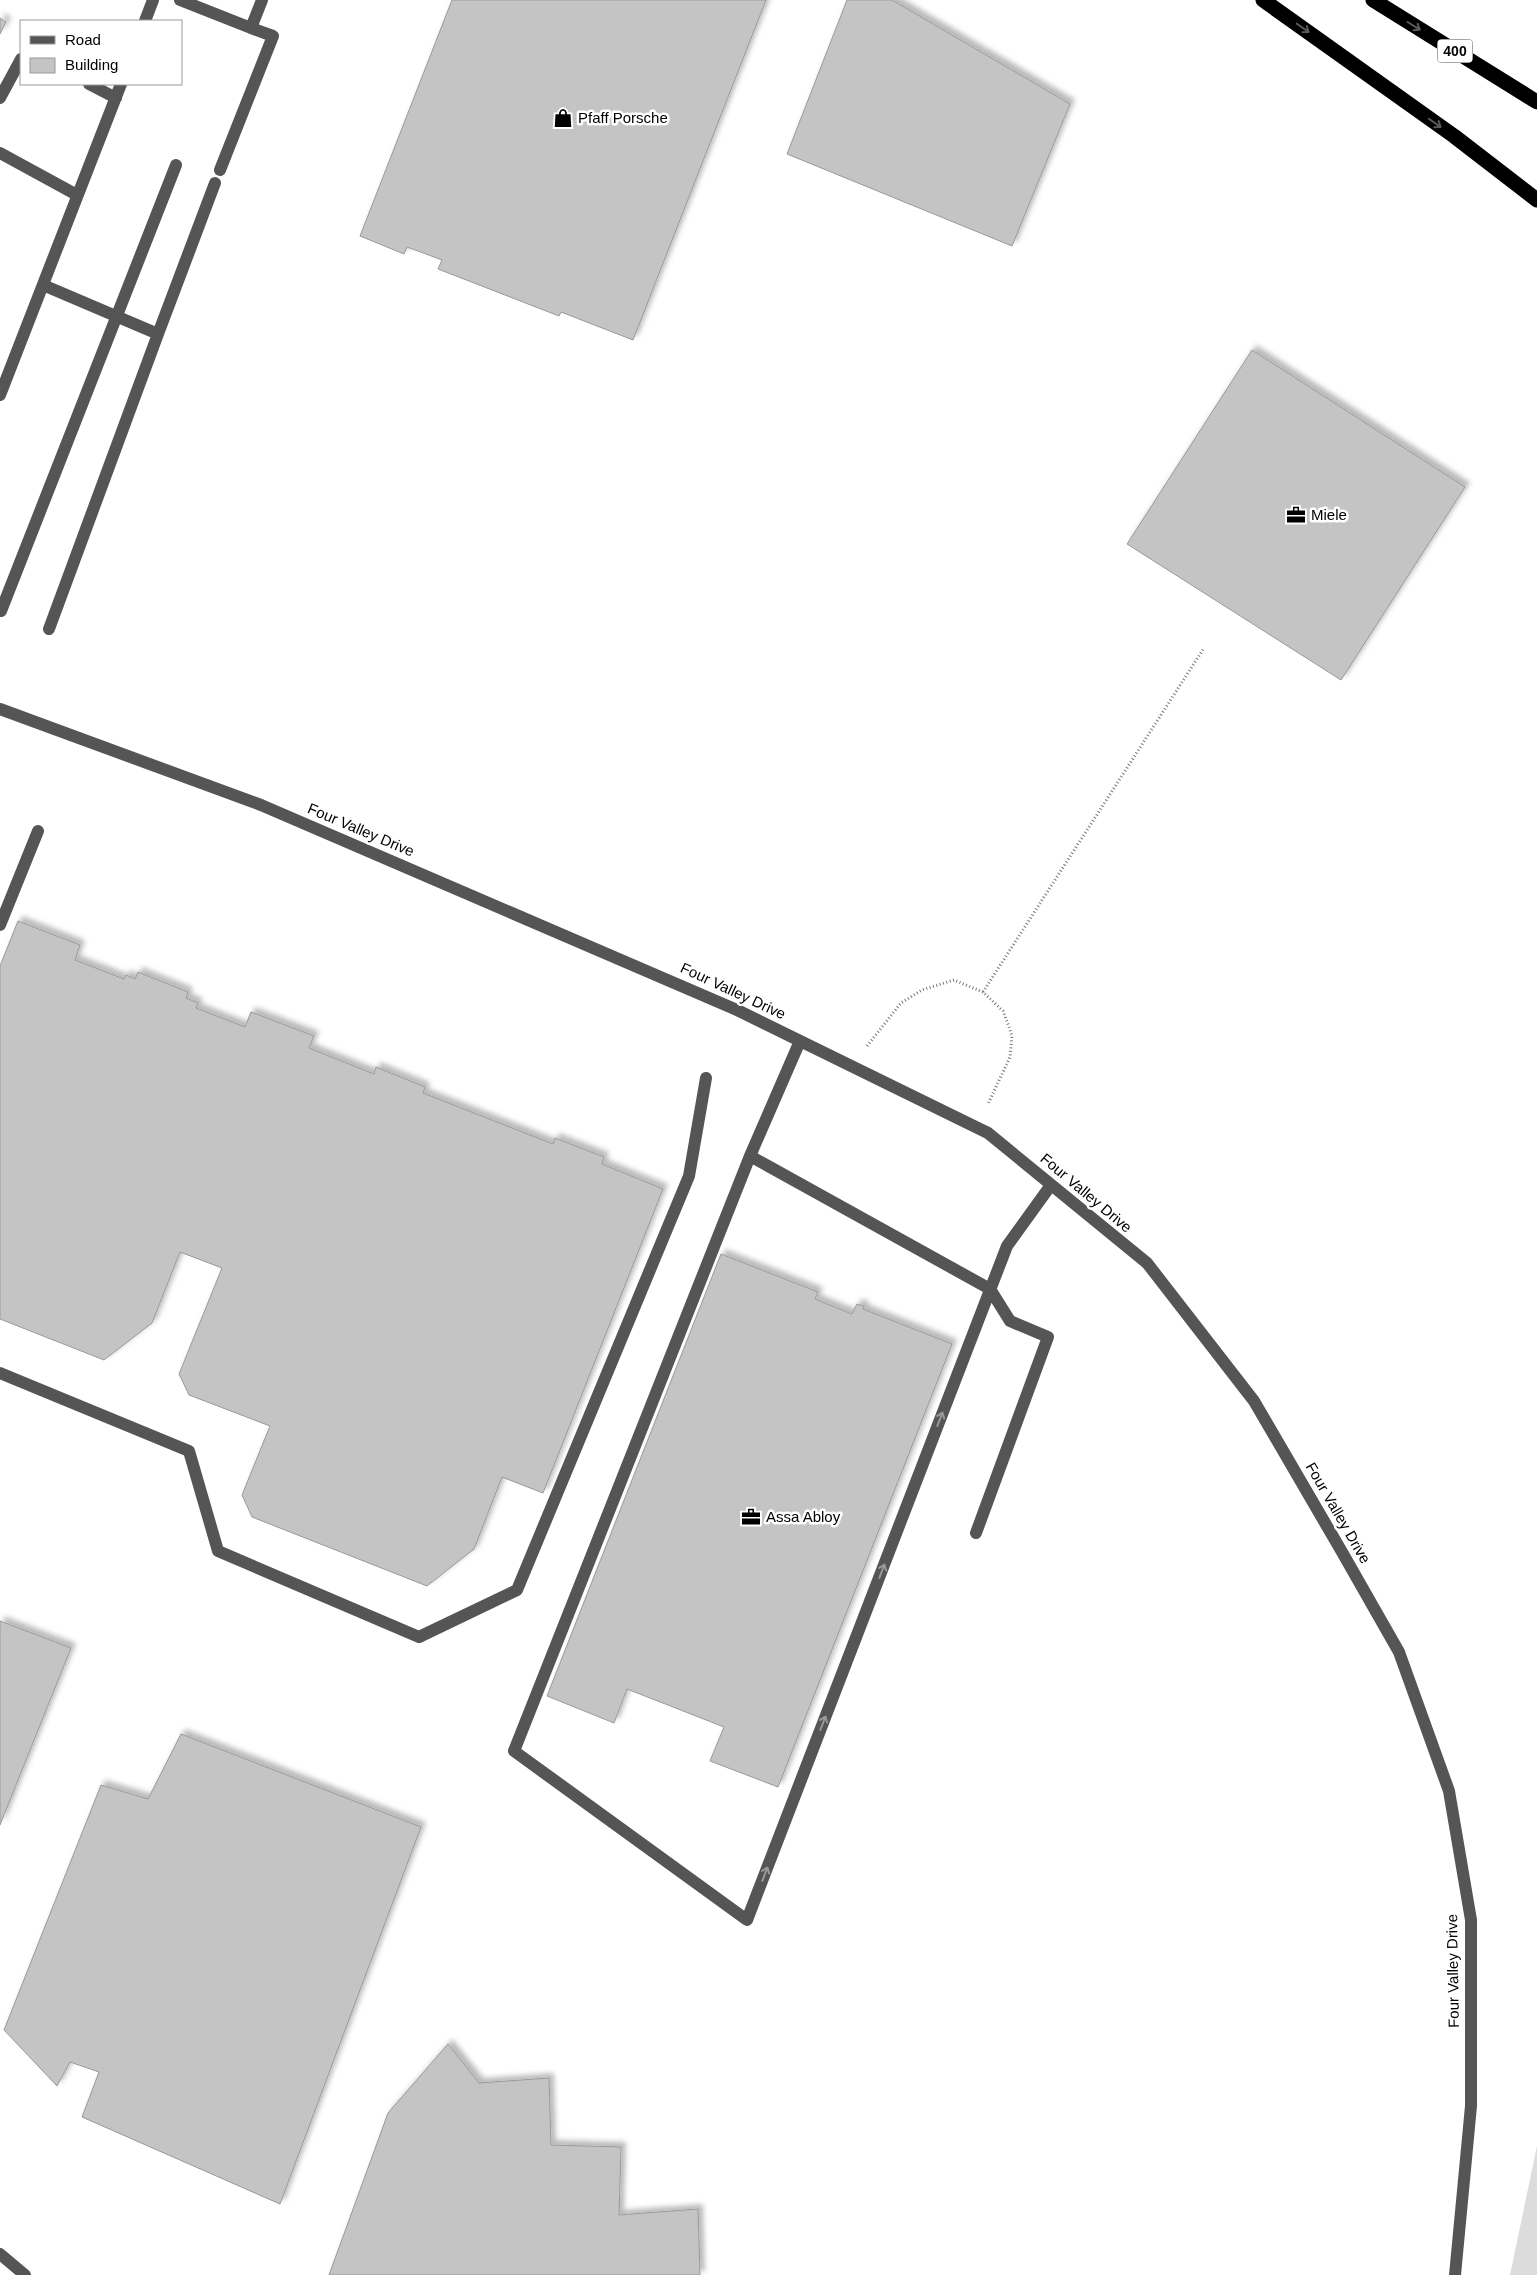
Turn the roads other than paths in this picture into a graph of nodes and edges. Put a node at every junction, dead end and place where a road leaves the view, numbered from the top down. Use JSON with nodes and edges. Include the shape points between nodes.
{"nodes":[{"id":1,"x":153,"y":0,"type":"edge"},
{"id":2,"x":180,"y":0,"type":"edge"},
{"id":3,"x":262,"y":0,"type":"edge"},
{"id":4,"x":1263,"y":0,"type":"edge"},
{"id":5,"x":1373,"y":0,"type":"edge"},
{"id":6,"x":145,"y":20,"type":"edge"},
{"id":7,"x":251,"y":28,"type":"junction"},
{"id":8,"x":20,"y":61,"type":"edge"},
{"id":9,"x":91,"y":85,"type":"edge"},
{"id":10,"x":121,"y":85,"type":"edge"},
{"id":11,"x":0,"y":98,"type":"edge"},
{"id":12,"x":116,"y":98,"type":"junction"},
{"id":13,"x":1537,"y":102,"type":"edge"},
{"id":14,"x":0,"y":153,"type":"edge"},
{"id":15,"x":176,"y":165,"type":"dead end"},
{"id":16,"x":220,"y":170,"type":"dead end"},
{"id":17,"x":215,"y":183,"type":"dead end"},
{"id":18,"x":77,"y":195,"type":"junction"},
{"id":19,"x":1537,"y":200,"type":"edge"},
{"id":20,"x":43,"y":285,"type":"junction"},
{"id":21,"x":116,"y":316,"type":"junction"},
{"id":22,"x":158,"y":334,"type":"junction"},
{"id":23,"x":0,"y":395,"type":"edge"},
{"id":24,"x":1,"y":611,"type":"dead end"},
{"id":25,"x":49,"y":629,"type":"dead end"},
{"id":26,"x":0,"y":709,"type":"edge"},
{"id":27,"x":38,"y":831,"type":"dead end"},
{"id":28,"x":0,"y":925,"type":"edge"},
{"id":29,"x":800,"y":1041,"type":"junction"},
{"id":30,"x":706,"y":1078,"type":"dead end"},
{"id":31,"x":750,"y":1156,"type":"junction"},
{"id":32,"x":1051,"y":1184,"type":"junction"},
{"id":33,"x":990,"y":1288,"type":"junction"},
{"id":34,"x":0,"y":1373,"type":"edge"},
{"id":35,"x":976,"y":1533,"type":"dead end"},
{"id":36,"x":0,"y":2254,"type":"edge"},
{"id":37,"x":25,"y":2275,"type":"edge"},
{"id":38,"x":1455,"y":2275,"type":"edge"}],
"edges":[{"from":1,"to":6,"type":"street"},
{"from":2,"to":7,"type":"street"},
{"from":3,"to":7,"type":"street"},
{"from":4,"to":19,"type":"highway","one_way":true,"via":[[1454,136]]},
{"from":5,"to":13,"type":"highway","number":"400","one_way":true},
{"from":7,"to":16,"type":"street","via":[[273,36]]},
{"from":8,"to":11,"type":"street"},
{"from":9,"to":12,"type":"street"},
{"from":10,"to":12,"type":"street"},
{"from":12,"to":18,"type":"street"},
{"from":14,"to":18,"type":"street"},
{"from":15,"to":21,"type":"street"},
{"from":17,"to":22,"type":"street"},
{"from":18,"to":20,"type":"street"},
{"from":20,"to":21,"type":"street"},
{"from":20,"to":23,"type":"street"},
{"from":21,"to":22,"type":"street"},
{"from":21,"to":24,"type":"street"},
{"from":22,"to":25,"type":"street"},
{"from":26,"to":29,"type":"street","name":"Four Valley Drive","via":[[261,805],[697,992]]},
{"from":27,"to":28,"type":"street"},
{"from":29,"to":31,"type":"street"},
{"from":29,"to":32,"type":"street","name":"Four Valley Drive","via":[[988,1133]]},
{"from":30,"to":34,"type":"street","via":[[689,1176],[517,1590],[419,1637],[218,1551],[189,1452]]},
{"from":31,"to":33,"type":"street"},
{"from":31,"to":33,"type":"street","one_way":true,"via":[[514,1751],[747,1920]]},
{"from":32,"to":33,"type":"street","via":[[1007,1246]]},
{"from":32,"to":38,"type":"street","name":"Four Valley Drive","via":[[1146,1263],[1254,1401],[1399,1652],[1449,1791],[1470,1920],[1470,2106]]},
{"from":33,"to":35,"type":"street","via":[[1010,1321],[1048,1337]]},
{"from":36,"to":37,"type":"street"}]}
